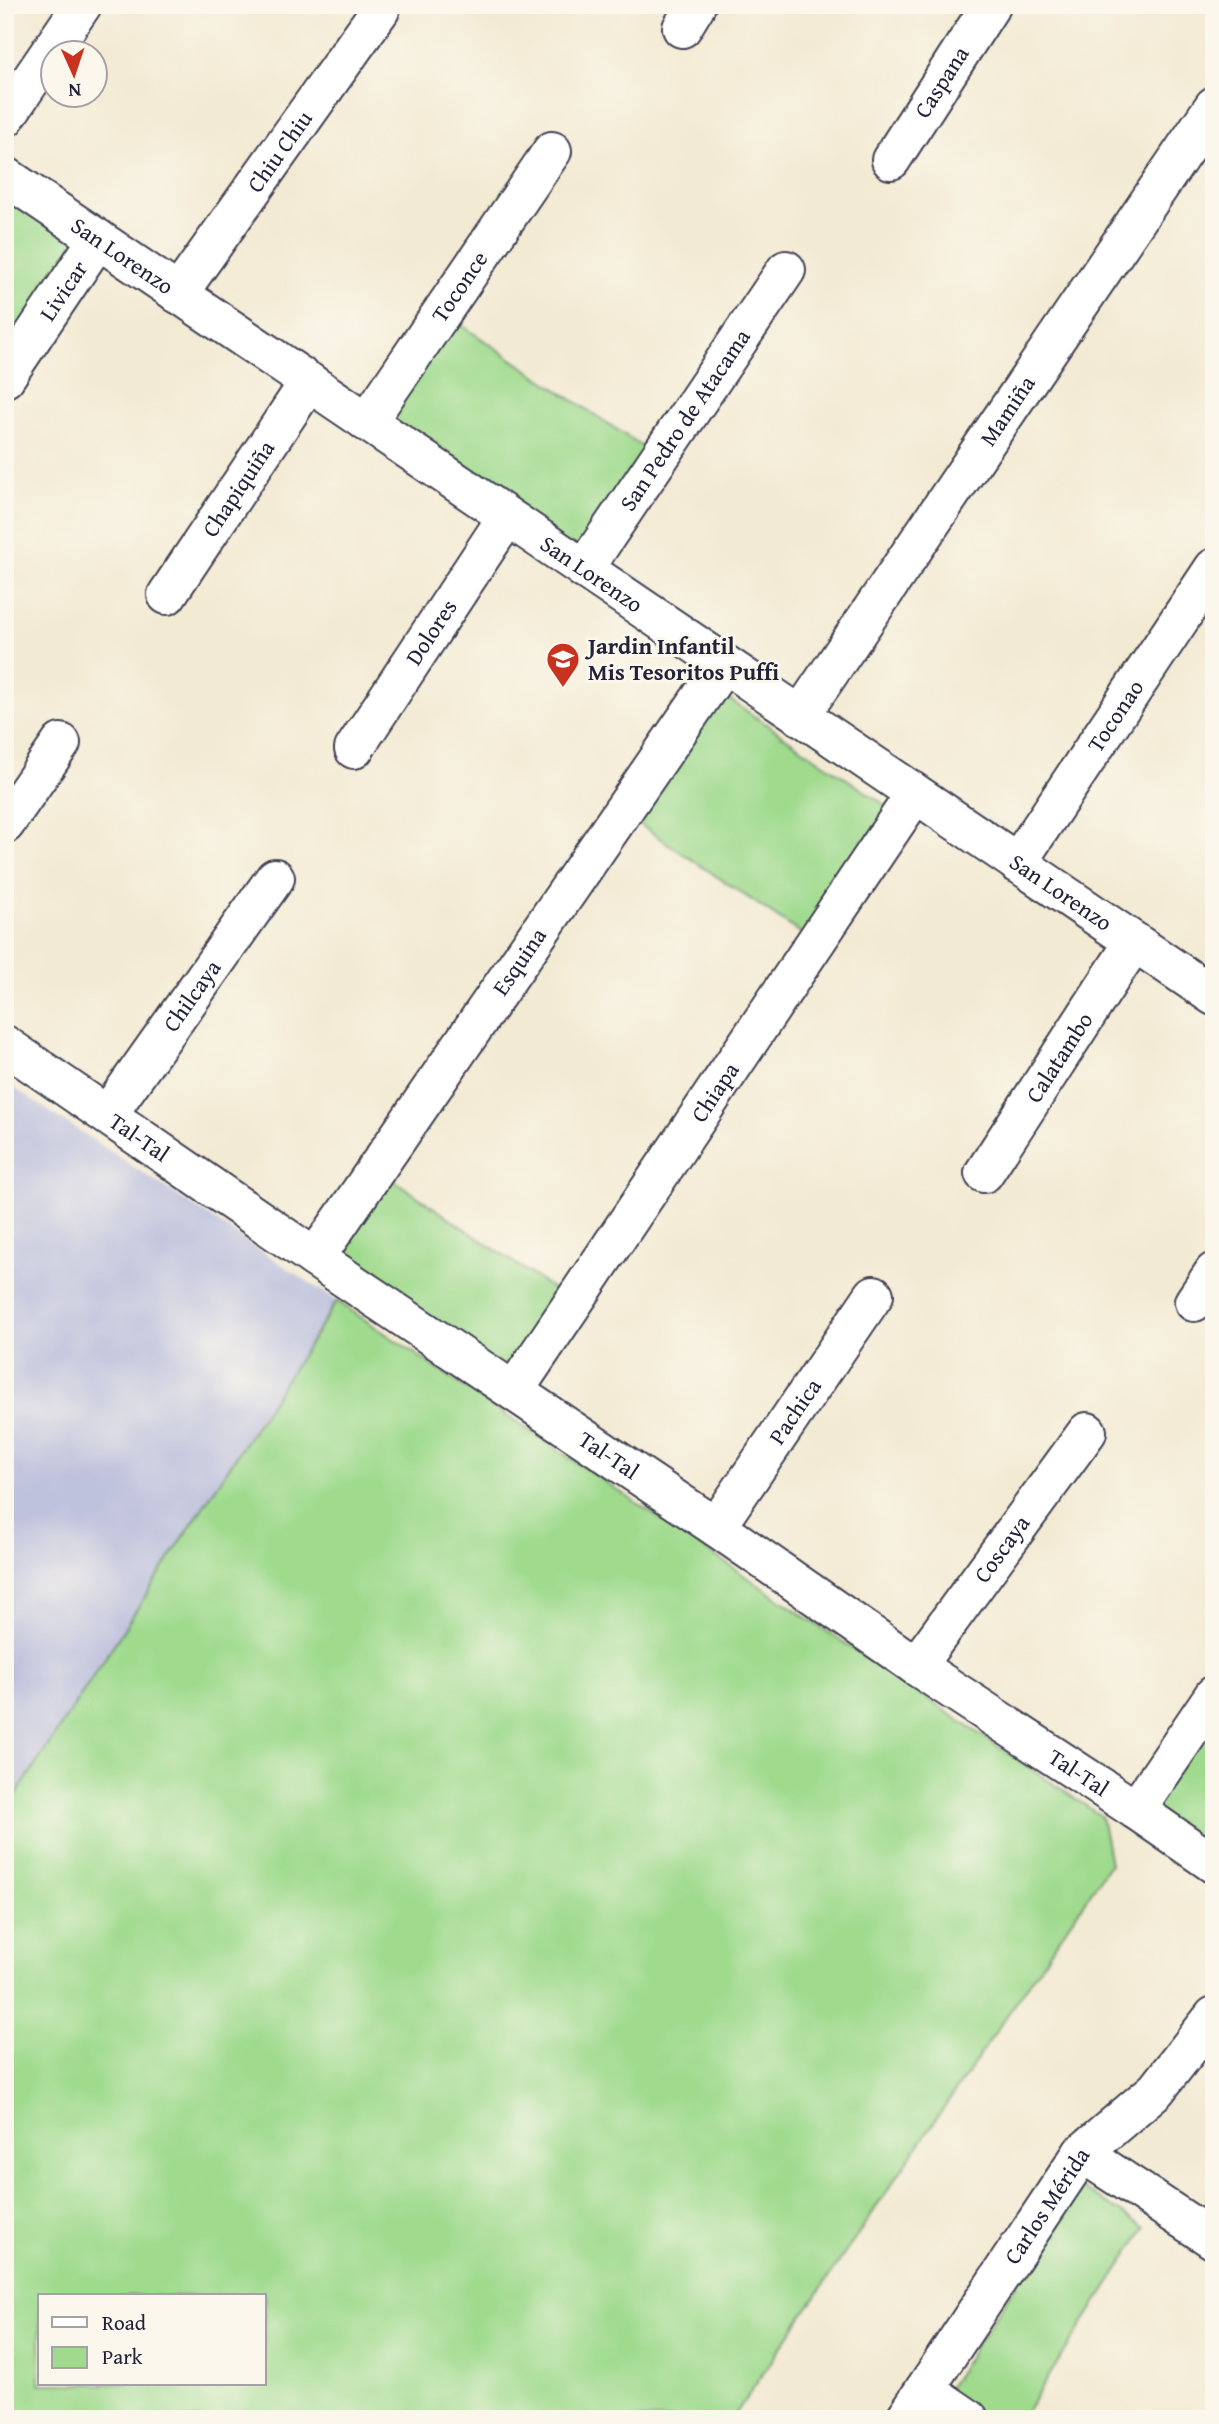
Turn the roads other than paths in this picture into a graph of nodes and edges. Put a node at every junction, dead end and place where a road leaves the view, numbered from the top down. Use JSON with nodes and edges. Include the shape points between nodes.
{"nodes":[{"id":1,"x":82,"y":5,"type":"edge"},
{"id":2,"x":992,"y":5,"type":"edge"},
{"id":3,"x":380,"y":9,"type":"dead end"},
{"id":4,"x":1214,"y":106,"type":"edge"},
{"id":5,"x":5,"y":118,"type":"edge"},
{"id":6,"x":552,"y":151,"type":"dead end"},
{"id":7,"x":891,"y":160,"type":"dead end"},
{"id":8,"x":5,"y":176,"type":"edge"},
{"id":9,"x":98,"y":239,"type":"junction"},
{"id":10,"x":786,"y":270,"type":"dead end"},
{"id":11,"x":178,"y":293,"type":"junction"},
{"id":12,"x":5,"y":378,"type":"edge"},
{"id":13,"x":309,"y":382,"type":"junction"},
{"id":14,"x":368,"y":422,"type":"junction"},
{"id":15,"x":508,"y":517,"type":"junction"},
{"id":16,"x":1214,"y":568,"type":"edge"},
{"id":17,"x":583,"y":569,"type":"junction"},
{"id":18,"x":167,"y":595,"type":"dead end"},
{"id":19,"x":724,"y":664,"type":"junction"},
{"id":20,"x":800,"y":716,"type":"junction"},
{"id":21,"x":61,"y":743,"type":"dead end"},
{"id":22,"x":354,"y":749,"type":"dead end"},
{"id":23,"x":915,"y":794,"type":"junction"},
{"id":24,"x":5,"y":824,"type":"edge"},
{"id":25,"x":1017,"y":863,"type":"junction"},
{"id":26,"x":275,"y":878,"type":"dead end"},
{"id":27,"x":1134,"y":942,"type":"junction"},
{"id":28,"x":1214,"y":996,"type":"edge"},
{"id":29,"x":5,"y":1045,"type":"edge"},
{"id":30,"x":108,"y":1114,"type":"junction"},
{"id":31,"x":984,"y":1173,"type":"dead end"},
{"id":32,"x":315,"y":1258,"type":"junction"},
{"id":33,"x":874,"y":1295,"type":"dead end"},
{"id":34,"x":514,"y":1391,"type":"junction"},
{"id":35,"x":1087,"y":1432,"type":"dead end"},
{"id":36,"x":716,"y":1527,"type":"junction"},
{"id":37,"x":916,"y":1666,"type":"junction"},
{"id":38,"x":1214,"y":1695,"type":"edge"},
{"id":39,"x":1136,"y":1810,"type":"junction"},
{"id":40,"x":1214,"y":1864,"type":"edge"},
{"id":41,"x":1214,"y":2016,"type":"edge"},
{"id":42,"x":1082,"y":2153,"type":"junction"},
{"id":43,"x":1214,"y":2240,"type":"edge"},
{"id":44,"x":915,"y":2404,"type":"edge"},
{"id":45,"x":969,"y":2419,"type":"edge"}],
"edges":[{"from":1,"to":5,"type":"street"},
{"from":2,"to":7,"type":"street","name":"Caspana"},
{"from":3,"to":11,"type":"street","name":"Chiu Chiu"},
{"from":4,"to":20,"type":"street","name":"Mamiña"},
{"from":6,"to":14,"type":"street","name":"Toconce"},
{"from":8,"to":9,"type":"street","name":"San Lorenzo"},
{"from":9,"to":11,"type":"street","name":"San Lorenzo"},
{"from":9,"to":12,"type":"street","name":"Livicar"},
{"from":10,"to":17,"type":"street","name":"San Pedro de Atacama"},
{"from":11,"to":13,"type":"street","name":"San Lorenzo"},
{"from":13,"to":14,"type":"street","name":"San Lorenzo"},
{"from":13,"to":18,"type":"street","name":"Chapiquiña"},
{"from":14,"to":15,"type":"street","name":"San Lorenzo"},
{"from":15,"to":17,"type":"street","name":"San Lorenzo"},
{"from":15,"to":22,"type":"street","name":"Dolores"},
{"from":16,"to":25,"type":"street","name":"Toconao"},
{"from":17,"to":19,"type":"street","name":"San Lorenzo"},
{"from":19,"to":20,"type":"street","name":"San Lorenzo"},
{"from":19,"to":32,"type":"street","name":"Esquina"},
{"from":20,"to":23,"type":"street","name":"San Lorenzo"},
{"from":21,"to":24,"type":"street"},
{"from":23,"to":25,"type":"street","name":"San Lorenzo"},
{"from":23,"to":34,"type":"street","name":"Chiapa"},
{"from":25,"to":27,"type":"street","name":"San Lorenzo"},
{"from":26,"to":30,"type":"street","name":"Chilcaya"},
{"from":27,"to":28,"type":"street","name":"San Lorenzo"},
{"from":27,"to":31,"type":"street","name":"Calatambo"},
{"from":29,"to":30,"type":"street","name":"Tal-Tal"},
{"from":30,"to":32,"type":"street","name":"Tal-Tal"},
{"from":32,"to":34,"type":"street","name":"Tal-Tal"},
{"from":33,"to":36,"type":"street","name":"Pachica"},
{"from":34,"to":36,"type":"street","name":"Tal-Tal"},
{"from":35,"to":37,"type":"street","name":"Coscaya"},
{"from":36,"to":37,"type":"street","name":"Tal-Tal"},
{"from":37,"to":39,"type":"street","name":"Tal-Tal"},
{"from":38,"to":39,"type":"street"},
{"from":39,"to":40,"type":"street","name":"Tal-Tal"},
{"from":41,"to":42,"type":"street","name":"Carlos Mérida","via":[[1156,2090]]},
{"from":42,"to":43,"type":"street"},
{"from":42,"to":44,"type":"street","name":"Carlos Mérida"},
{"from":44,"to":45,"type":"street"}]}
